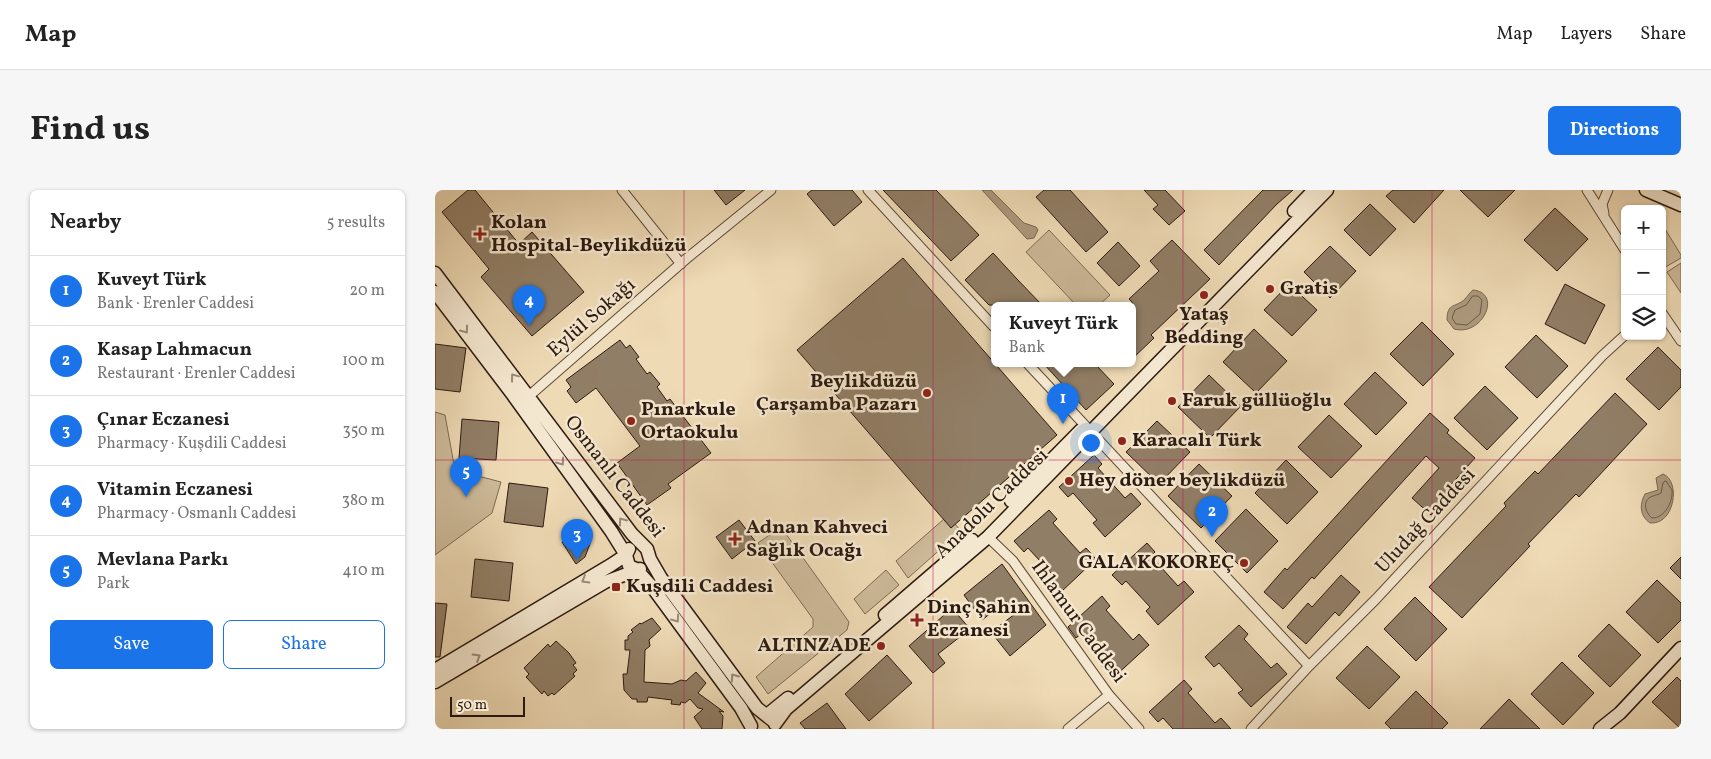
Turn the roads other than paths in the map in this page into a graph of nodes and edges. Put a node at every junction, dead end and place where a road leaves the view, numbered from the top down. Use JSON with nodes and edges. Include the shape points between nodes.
{"nodes":[{"id":1,"x":622,"y":190,"type":"edge"},
{"id":2,"x":771,"y":190,"type":"edge"},
{"id":3,"x":868,"y":190,"type":"edge"},
{"id":4,"x":1322,"y":190,"type":"edge"},
{"id":5,"x":1587,"y":190,"type":"edge"},
{"id":6,"x":1608,"y":190,"type":"edge"},
{"id":7,"x":1646,"y":190,"type":"edge"},
{"id":8,"x":1681,"y":205,"type":"edge"},
{"id":9,"x":1605,"y":216,"type":"junction"},
{"id":10,"x":1621,"y":243,"type":"edge"},
{"id":11,"x":681,"y":264,"type":"junction"},
{"id":12,"x":435,"y":273,"type":"edge"},
{"id":13,"x":435,"y":292,"type":"edge"},
{"id":14,"x":1666,"y":319,"type":"edge"},
{"id":15,"x":991,"y":324,"type":"edge"},
{"id":16,"x":1621,"y":339,"type":"edge"},
{"id":17,"x":1681,"y":341,"type":"edge"},
{"id":18,"x":1031,"y":367,"type":"edge"},
{"id":19,"x":529,"y":396,"type":"junction"},
{"id":20,"x":1089,"y":428,"type":"junction"},
{"id":21,"x":985,"y":534,"type":"junction"},
{"id":22,"x":642,"y":546,"type":"junction"},
{"id":23,"x":626,"y":555,"type":"junction"},
{"id":24,"x":650,"y":559,"type":"junction"},
{"id":25,"x":637,"y":569,"type":"junction"},
{"id":26,"x":1681,"y":648,"type":"edge"},
{"id":27,"x":1309,"y":666,"type":"junction"},
{"id":28,"x":435,"y":670,"type":"edge"},
{"id":29,"x":435,"y":682,"type":"edge"},
{"id":30,"x":1109,"y":695,"type":"junction"},
{"id":31,"x":772,"y":723,"type":"edge"},
{"id":32,"x":750,"y":728,"type":"edge"},
{"id":33,"x":1068,"y":729,"type":"edge"},
{"id":34,"x":1139,"y":729,"type":"edge"},
{"id":35,"x":1251,"y":729,"type":"edge"},
{"id":36,"x":1599,"y":729,"type":"edge"}],
"edges":[{"from":1,"to":11,"type":"street"},
{"from":2,"to":11,"type":"street","name":"Eylül Sokağı"},
{"from":3,"to":15,"type":"street"},
{"from":4,"to":20,"type":"main road","name":"Anadolu Caddesi"},
{"from":5,"to":9,"type":"street"},
{"from":6,"to":9,"type":"street","via":[[1602,204]]},
{"from":7,"to":8,"type":"main road"},
{"from":9,"to":10,"type":"street"},
{"from":11,"to":19,"type":"street","name":"Eylül Sokağı"},
{"from":19,"to":12,"type":"main road","name":"Osmanlı Caddesi","one_way":true},
{"from":13,"to":23,"type":"main road","name":"Osmanlı Caddesi","one_way":true},
{"from":14,"to":17,"type":"street"},
{"from":16,"to":27,"type":"street","name":"Uludağ Caddesi","via":[[1377,599]]},
{"from":18,"to":20,"type":"street"},
{"from":22,"to":19,"type":"main road","name":"Osmanlı Caddesi","one_way":true},
{"from":20,"to":21,"type":"main road","name":"Anadolu Caddesi"},
{"from":20,"to":27,"type":"street"},
{"from":21,"to":30,"type":"street","name":"Ihlamur Caddesi","via":[[1013,561]]},
{"from":21,"to":31,"type":"main road","name":"Anadolu Caddesi"},
{"from":22,"to":23,"type":"main road","via":[[634,546]]},
{"from":22,"to":24,"type":"main road","name":"Osmanlı Caddesi","via":[[649,552]]},
{"from":23,"to":25,"type":"main road","name":"Osmanlı Caddesi","via":[[629,566]]},
{"from":23,"to":28,"type":"main road","one_way":true},
{"from":24,"to":25,"type":"main road","via":[[644,568]]},
{"from":31,"to":24,"type":"main road","name":"Osmanlı Caddesi","one_way":true,"via":[[757,708]]},
{"from":29,"to":25,"type":"main road","one_way":true,"via":[[605,582]]},
{"from":25,"to":32,"type":"main road","name":"Osmanlı Caddesi","one_way":true,"via":[[741,708]]},
{"from":26,"to":36,"type":"main road","via":[[1620,714]]},
{"from":27,"to":35,"type":"street","name":"Uludağ Caddesi"},
{"from":30,"to":33,"type":"street"},
{"from":30,"to":34,"type":"street","name":"Ihlamur Caddesi"},
{"from":31,"to":32,"type":"main road","name":"Anadolu Caddesi","via":[[756,718]]}]}
